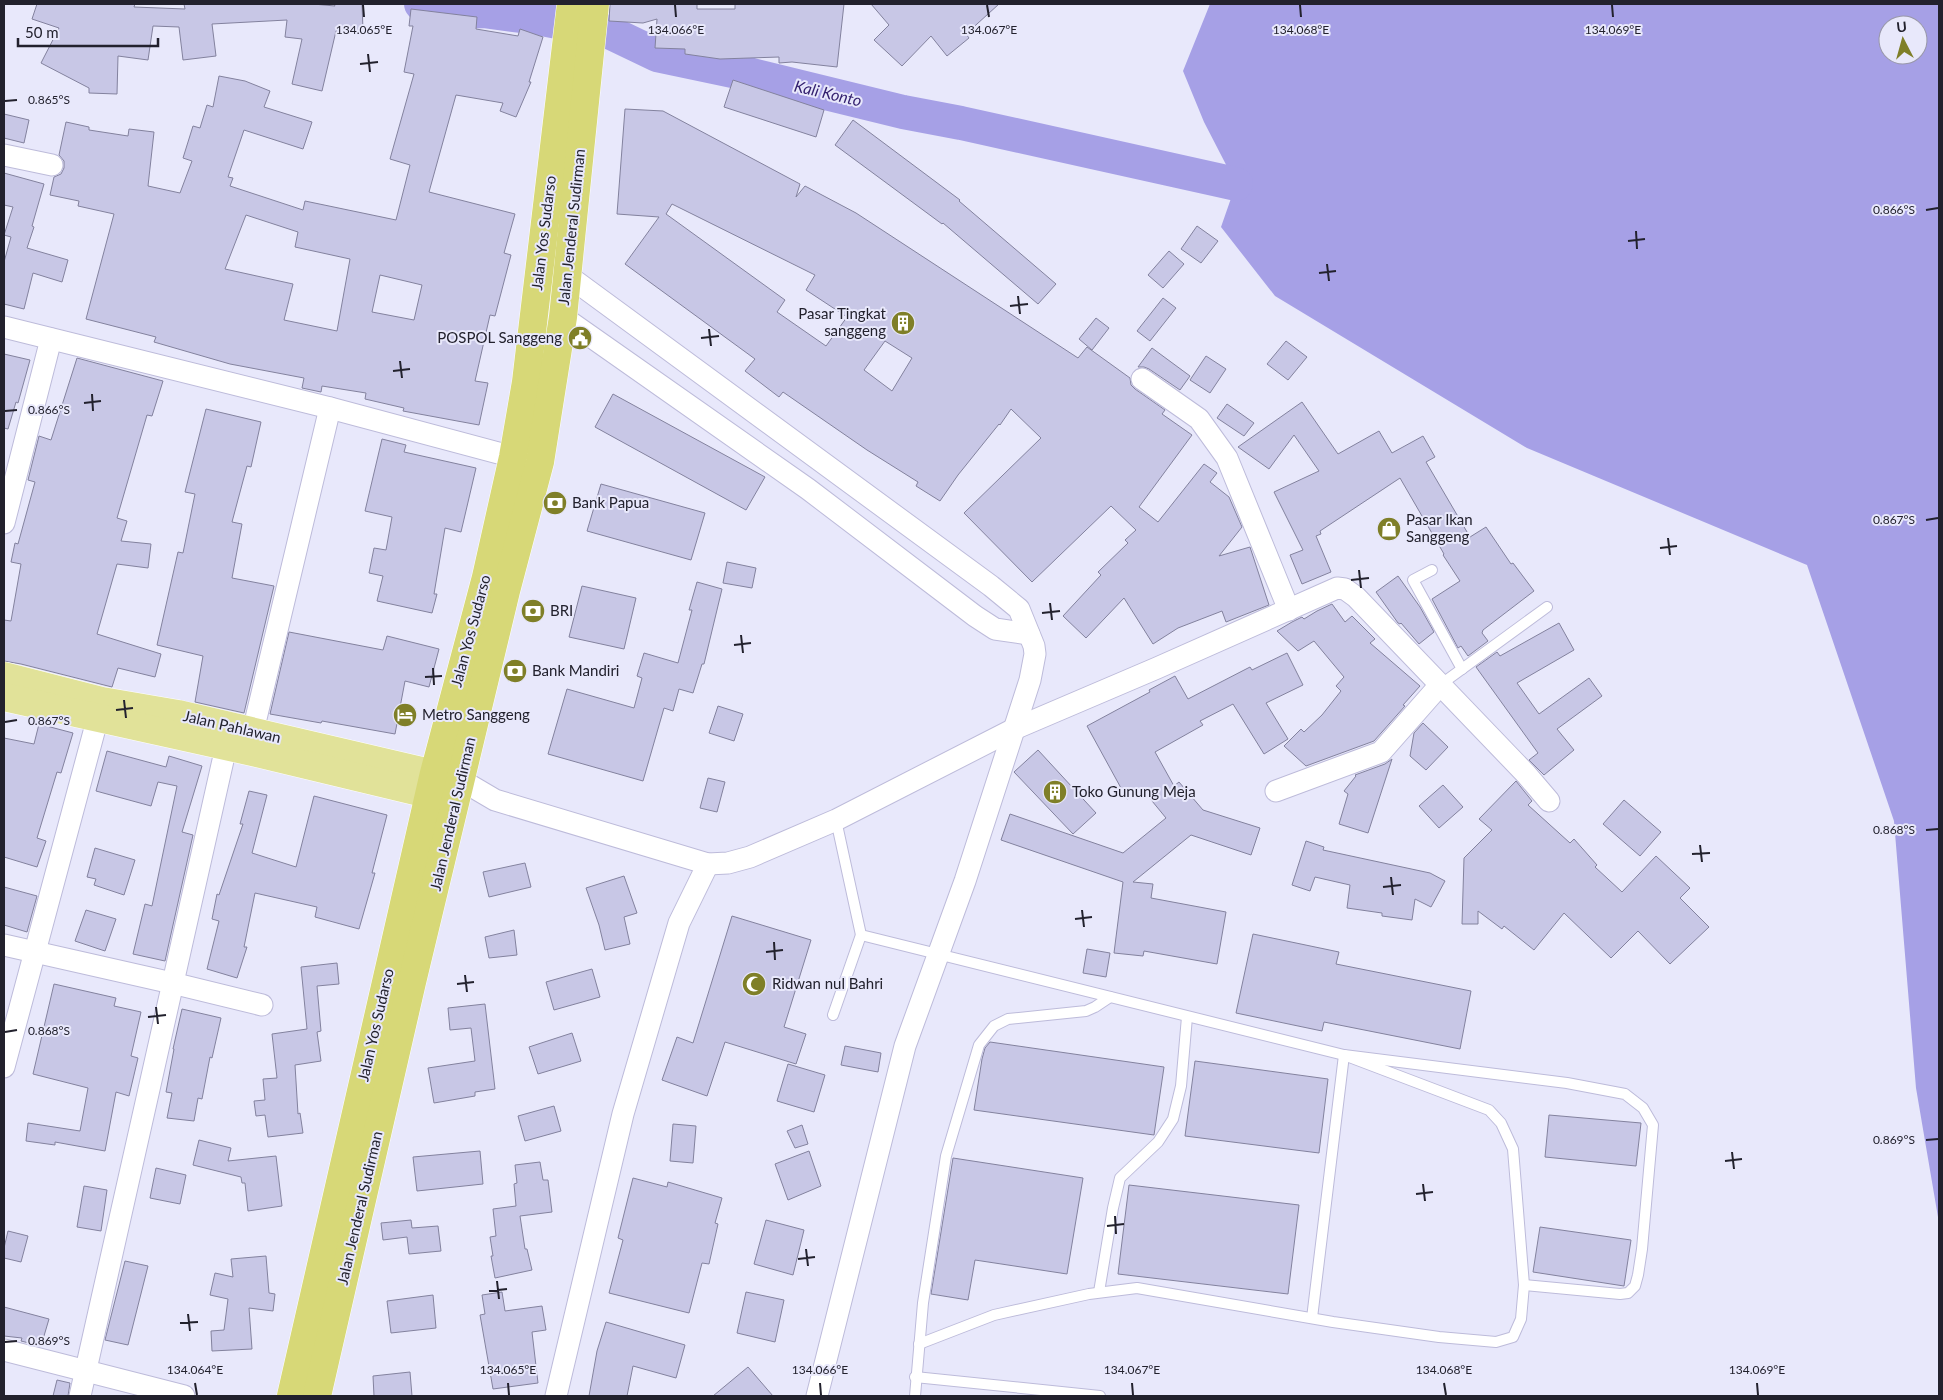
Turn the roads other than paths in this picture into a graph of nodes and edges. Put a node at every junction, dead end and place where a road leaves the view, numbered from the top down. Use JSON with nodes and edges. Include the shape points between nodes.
{"nodes":[{"id":1,"x":581,"y":19,"type":"edge"},
{"id":2,"x":4,"y":155,"type":"edge"},
{"id":3,"x":52,"y":165,"type":"dead end"},
{"id":4,"x":567,"y":274,"type":"junction"},
{"id":5,"x":563,"y":317,"type":"junction"},
{"id":6,"x":4,"y":327,"type":"edge"},
{"id":7,"x":51,"y":339,"type":"junction"},
{"id":8,"x":1142,"y":379,"type":"dead end"},
{"id":9,"x":330,"y":408,"type":"junction"},
{"id":10,"x":513,"y":457,"type":"junction"},
{"id":11,"x":823,"y":464,"type":"junction"},
{"id":12,"x":808,"y":489,"type":"junction"},
{"id":13,"x":4,"y":523,"type":"edge"},
{"id":14,"x":942,"y":551,"type":"junction"},
{"id":15,"x":1432,"y":570,"type":"dead end"},
{"id":16,"x":924,"y":578,"type":"junction"},
{"id":17,"x":1547,"y":607,"type":"dead end"},
{"id":18,"x":1289,"y":610,"type":"junction"},
{"id":19,"x":1029,"y":634,"type":"junction"},
{"id":20,"x":1462,"y":669,"type":"junction"},
{"id":21,"x":4,"y":676,"type":"edge"},
{"id":22,"x":1440,"y":685,"type":"junction"},
{"id":23,"x":4,"y":697,"type":"edge"},
{"id":24,"x":100,"y":709,"type":"junction"},
{"id":25,"x":1014,"y":729,"type":"junction"},
{"id":26,"x":254,"y":731,"type":"junction"},
{"id":27,"x":226,"y":747,"type":"junction"},
{"id":28,"x":431,"y":783,"type":"junction"},
{"id":29,"x":1276,"y":790,"type":"dead end"},
{"id":30,"x":458,"y":791,"type":"junction"},
{"id":31,"x":1549,"y":801,"type":"dead end"},
{"id":32,"x":836,"y":820,"type":"junction"},
{"id":33,"x":708,"y":864,"type":"junction"},
{"id":34,"x":861,"y":935,"type":"junction"},
{"id":35,"x":4,"y":944,"type":"edge"},
{"id":36,"x":35,"y":952,"type":"junction"},
{"id":37,"x":939,"y":955,"type":"junction"},
{"id":38,"x":172,"y":982,"type":"junction"},
{"id":39,"x":1110,"y":998,"type":"junction"},
{"id":40,"x":262,"y":1005,"type":"dead end"},
{"id":41,"x":833,"y":1014,"type":"dead end"},
{"id":42,"x":1187,"y":1017,"type":"junction"},
{"id":43,"x":1344,"y":1055,"type":"junction"},
{"id":44,"x":4,"y":1067,"type":"edge"},
{"id":45,"x":1524,"y":1285,"type":"junction"},
{"id":46,"x":1099,"y":1292,"type":"junction"},
{"id":47,"x":1312,"y":1318,"type":"junction"},
{"id":48,"x":919,"y":1344,"type":"junction"},
{"id":49,"x":4,"y":1350,"type":"edge"},
{"id":50,"x":86,"y":1370,"type":"junction"},
{"id":51,"x":916,"y":1377,"type":"junction"},
{"id":52,"x":80,"y":1396,"type":"edge"},
{"id":53,"x":184,"y":1396,"type":"edge"},
{"id":54,"x":291,"y":1396,"type":"edge"},
{"id":55,"x":317,"y":1396,"type":"edge"},
{"id":56,"x":556,"y":1396,"type":"edge"},
{"id":57,"x":817,"y":1396,"type":"edge"},
{"id":58,"x":915,"y":1396,"type":"edge"},
{"id":59,"x":1100,"y":1396,"type":"edge"}],
"edges":[{"from":1,"to":4,"type":"highway","name":"Jalan Jenderal Sudirman"},
{"from":1,"to":10,"type":"highway","name":"Jalan Yos Sudarso"},
{"from":2,"to":3,"type":"street"},
{"from":4,"to":5,"type":"highway","name":"Jalan Jenderal Sudirman"},
{"from":4,"to":11,"type":"street"},
{"from":5,"to":12,"type":"street"},
{"from":5,"to":30,"type":"highway","name":"Jalan Jenderal Sudirman","via":[[540,462]]},
{"from":6,"to":7,"type":"street"},
{"from":7,"to":9,"type":"street"},
{"from":7,"to":13,"type":"street"},
{"from":8,"to":18,"type":"street","via":[[1200,419],[1227,458]]},
{"from":9,"to":10,"type":"street"},
{"from":9,"to":26,"type":"street"},
{"from":10,"to":28,"type":"highway","name":"Jalan Yos Sudarso","via":[[486,577]]},
{"from":11,"to":12,"type":"street"},
{"from":11,"to":14,"type":"street"},
{"from":12,"to":16,"type":"street"},
{"from":14,"to":16,"type":"street"},
{"from":14,"to":19,"type":"street","via":[[1019,609]]},
{"from":15,"to":20,"type":"lane","via":[[1413,580]]},
{"from":16,"to":19,"type":"street","via":[[995,629]]},
{"from":17,"to":20,"type":"lane"},
{"from":18,"to":22,"type":"street","via":[[1332,590],[1345,590],[1356,597]]},
{"from":18,"to":25,"type":"street"},
{"from":19,"to":25,"type":"street","via":[[1035,654]]},
{"from":20,"to":22,"type":"lane"},
{"from":21,"to":24,"type":"main road","name":"Jalan Pahlawan"},
{"from":22,"to":29,"type":"street","via":[[1381,752]]},
{"from":22,"to":31,"type":"street"},
{"from":23,"to":24,"type":"main road","name":"Jalan Pahlawan"},
{"from":24,"to":26,"type":"main road","name":"Jalan Pahlawan","via":[[178,714]]},
{"from":24,"to":27,"type":"main road","name":"Jalan Pahlawan"},
{"from":24,"to":36,"type":"street"},
{"from":25,"to":32,"type":"street"},
{"from":25,"to":37,"type":"street"},
{"from":26,"to":28,"type":"main road","name":"Jalan Pahlawan"},
{"from":27,"to":28,"type":"main road","name":"Jalan Pahlawan"},
{"from":27,"to":38,"type":"street"},
{"from":28,"to":30,"type":"main road","name":"Jalan Pahlawan"},
{"from":28,"to":54,"type":"highway","name":"Jalan Yos Sudarso"},
{"from":30,"to":33,"type":"street"},
{"from":30,"to":55,"type":"highway","name":"Jalan Jenderal Sudirman"},
{"from":32,"to":33,"type":"street","via":[[750,857]]},
{"from":32,"to":34,"type":"lane"},
{"from":33,"to":56,"type":"street","via":[[679,923],[623,1114]]},
{"from":34,"to":37,"type":"lane"},
{"from":34,"to":41,"type":"lane"},
{"from":35,"to":36,"type":"street"},
{"from":36,"to":38,"type":"street"},
{"from":36,"to":44,"type":"street"},
{"from":37,"to":39,"type":"lane"},
{"from":37,"to":57,"type":"street","via":[[905,1046]]},
{"from":38,"to":40,"type":"street"},
{"from":38,"to":50,"type":"street"},
{"from":39,"to":42,"type":"lane"},
{"from":39,"to":48,"type":"lane","via":[[1086,1011],[1008,1019],[994,1026],[979,1045],[946,1156],[931,1242]]},
{"from":42,"to":43,"type":"lane"},
{"from":42,"to":46,"type":"lane","via":[[1173,1119],[1158,1142],[1120,1178]]},
{"from":43,"to":45,"type":"lane","via":[[1489,1110],[1501,1123],[1512,1149]]},
{"from":43,"to":45,"type":"lane","via":[[1567,1083],[1625,1094],[1643,1108],[1653,1125],[1642,1249],[1635,1286],[1628,1293],[1620,1294]]},
{"from":43,"to":47,"type":"lane"},
{"from":45,"to":47,"type":"lane","via":[[1521,1319],[1513,1337],[1496,1342]]},
{"from":46,"to":47,"type":"lane","via":[[1137,1288]]},
{"from":46,"to":48,"type":"lane","via":[[994,1315]]},
{"from":48,"to":51,"type":"lane"},
{"from":49,"to":50,"type":"street"},
{"from":50,"to":52,"type":"street"},
{"from":50,"to":53,"type":"street"},
{"from":51,"to":58,"type":"lane"},
{"from":51,"to":59,"type":"lane"}]}
